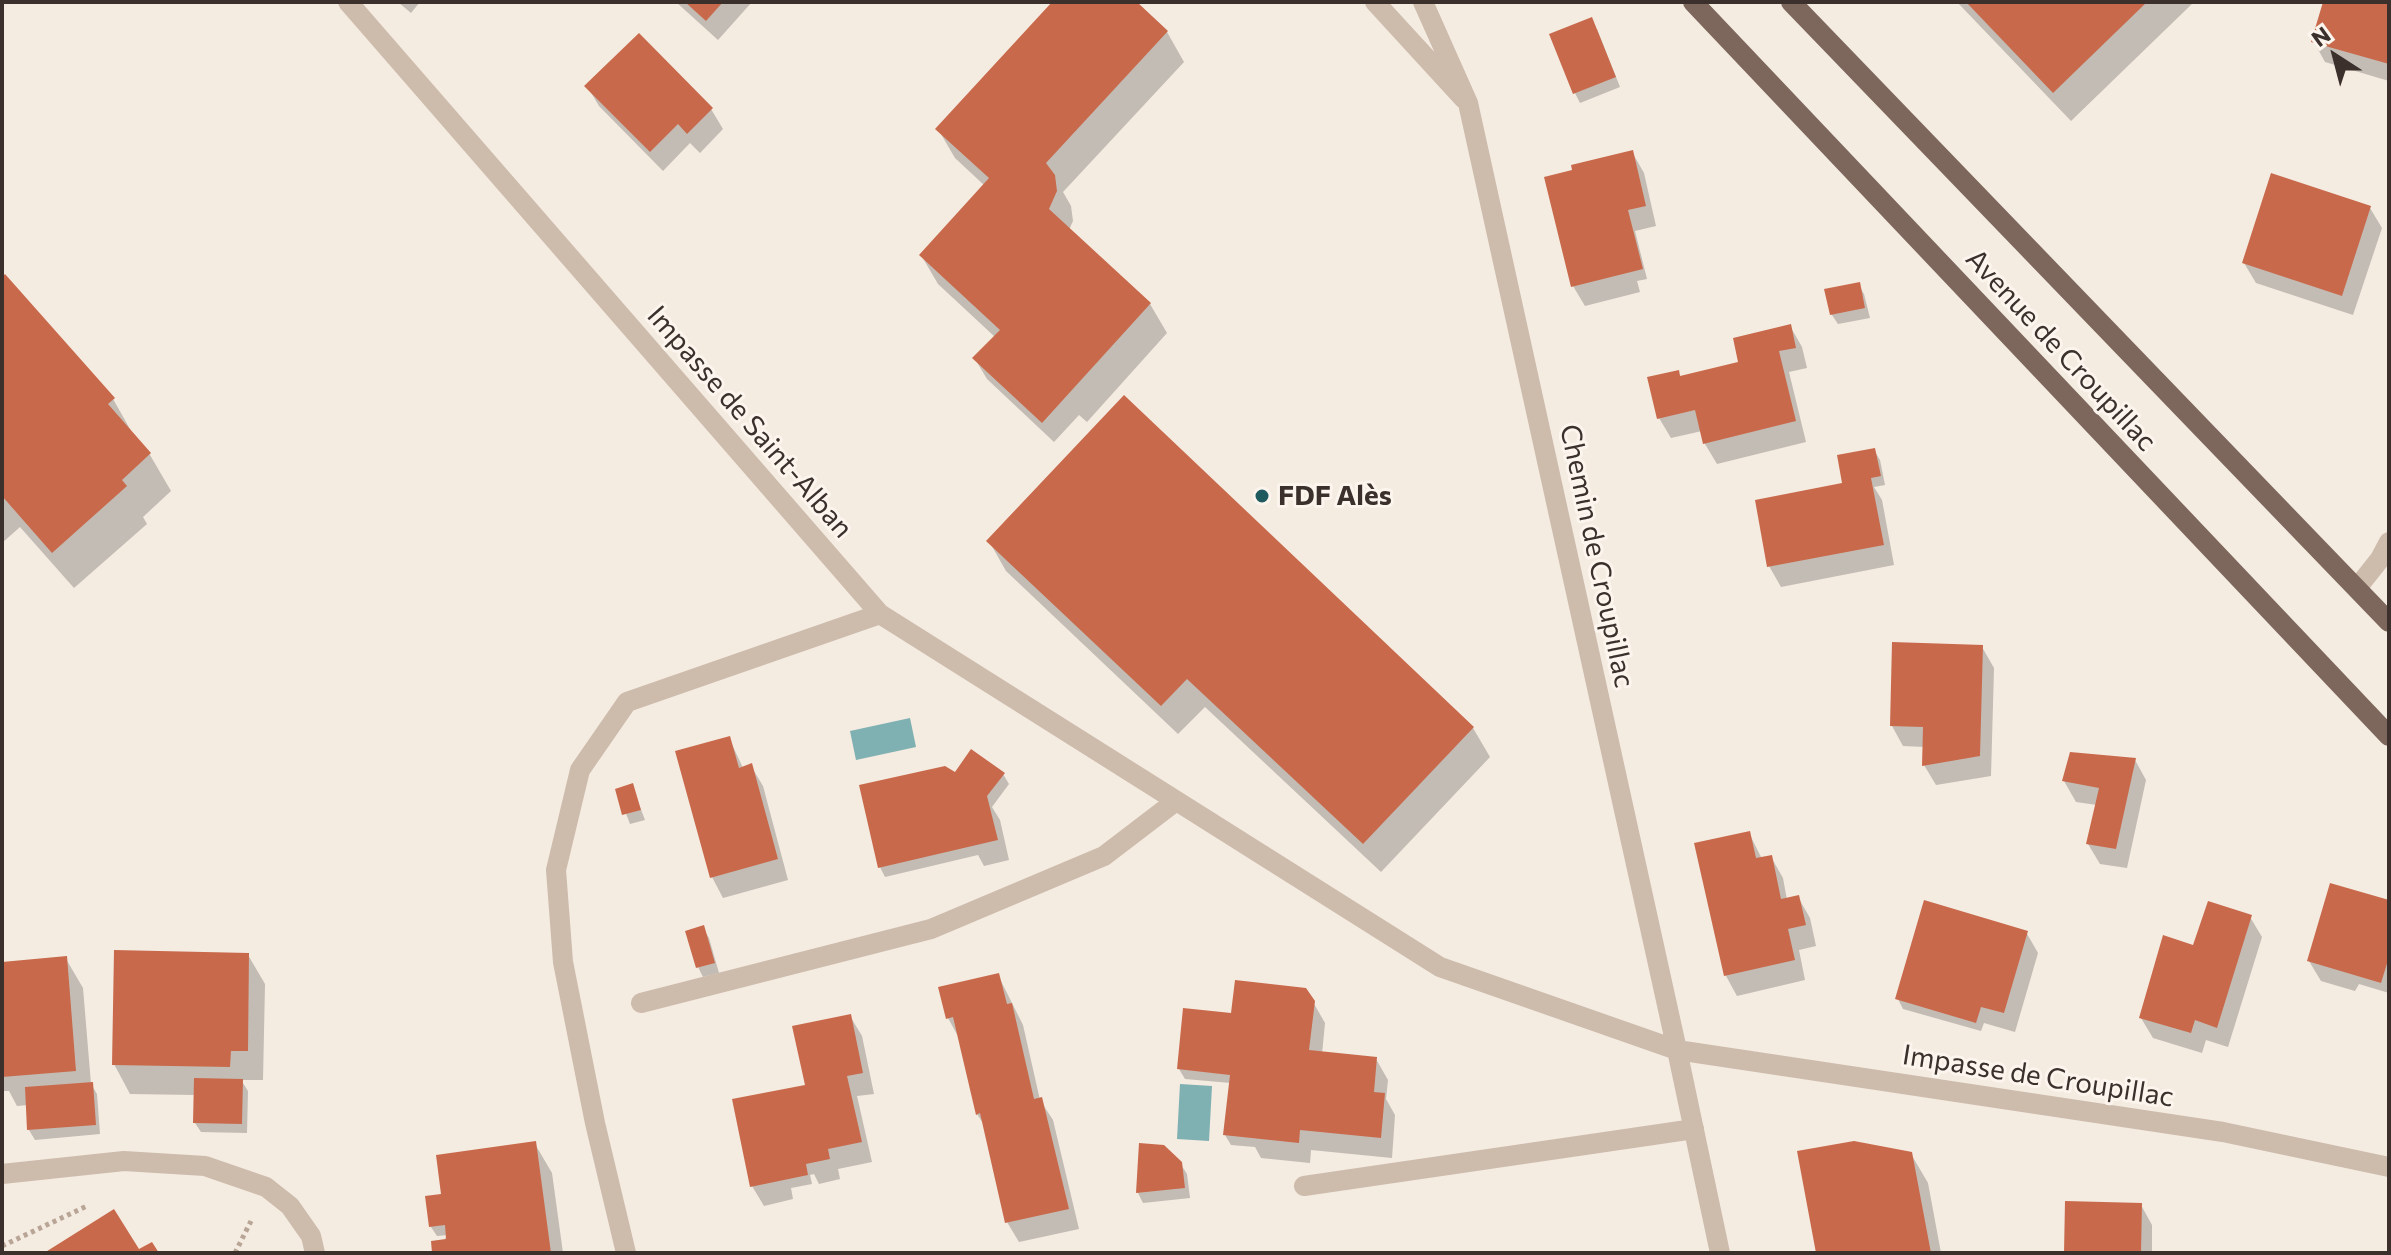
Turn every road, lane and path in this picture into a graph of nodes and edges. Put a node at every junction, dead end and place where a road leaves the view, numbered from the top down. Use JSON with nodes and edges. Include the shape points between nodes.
{"nodes":[{"id":1,"x":348,"y":2,"type":"edge"},
{"id":2,"x":1375,"y":2,"type":"edge"},
{"id":3,"x":1423,"y":2,"type":"edge"},
{"id":4,"x":1693,"y":2,"type":"edge"},
{"id":5,"x":1791,"y":2,"type":"edge"},
{"id":6,"x":1468,"y":103,"type":"junction"},
{"id":7,"x":2389,"y":542,"type":"edge"},
{"id":8,"x":2357,"y":588,"type":"junction"},
{"id":9,"x":880,"y":614,"type":"junction"},
{"id":10,"x":2389,"y":622,"type":"edge"},
{"id":11,"x":2389,"y":736,"type":"edge"},
{"id":12,"x":1176,"y":801,"type":"junction"},
{"id":13,"x":641,"y":1003,"type":"dead end"},
{"id":14,"x":1677,"y":1050,"type":"junction"},
{"id":15,"x":1694,"y":1129,"type":"junction"},
{"id":16,"x":2389,"y":1167,"type":"edge"},
{"id":17,"x":2,"y":1174,"type":"edge"},
{"id":18,"x":1304,"y":1186,"type":"dead end"},
{"id":19,"x":91,"y":1204,"type":"dead end"},
{"id":20,"x":2,"y":1246,"type":"edge"},
{"id":21,"x":315,"y":1253,"type":"edge"},
{"id":22,"x":626,"y":1253,"type":"edge"},
{"id":23,"x":1720,"y":1253,"type":"edge"}],
"edges":[{"from":1,"to":9,"type":"street","name":"Impasse de Saint-Alban"},
{"from":2,"to":6,"type":"street"},
{"from":3,"to":6,"type":"street","name":"Chemin de Croupillac"},
{"from":4,"to":11,"type":"main road","name":"Avenue de Croupillac"},
{"from":5,"to":8,"type":"main road","name":"Avenue de Croupillac"},
{"from":6,"to":14,"type":"street","name":"Chemin de Croupillac"},
{"from":7,"to":8,"type":"street"},
{"from":8,"to":10,"type":"main road","name":"Avenue de Croupillac"},
{"from":9,"to":12,"type":"street","name":"Impasse de Saint-Alban"},
{"from":9,"to":22,"type":"street","via":[[627,702],[580,770],[556,870],[563,962]]},
{"from":12,"to":13,"type":"street","via":[[1104,856],[931,929]]},
{"from":12,"to":14,"type":"street","name":"Impasse de Saint-Alban","via":[[1440,967]]},
{"from":14,"to":15,"type":"street","name":"Chemin de Croupillac"},
{"from":14,"to":16,"type":"street","name":"Impasse de Croupillac","via":[[2223,1132]]},
{"from":15,"to":18,"type":"street"},
{"from":15,"to":23,"type":"street","name":"Chemin de Croupillac"},
{"from":17,"to":21,"type":"street","via":[[124,1161],[205,1166],[266,1187],[290,1206],[311,1236]]},
{"from":19,"to":20,"type":"path"}]}
